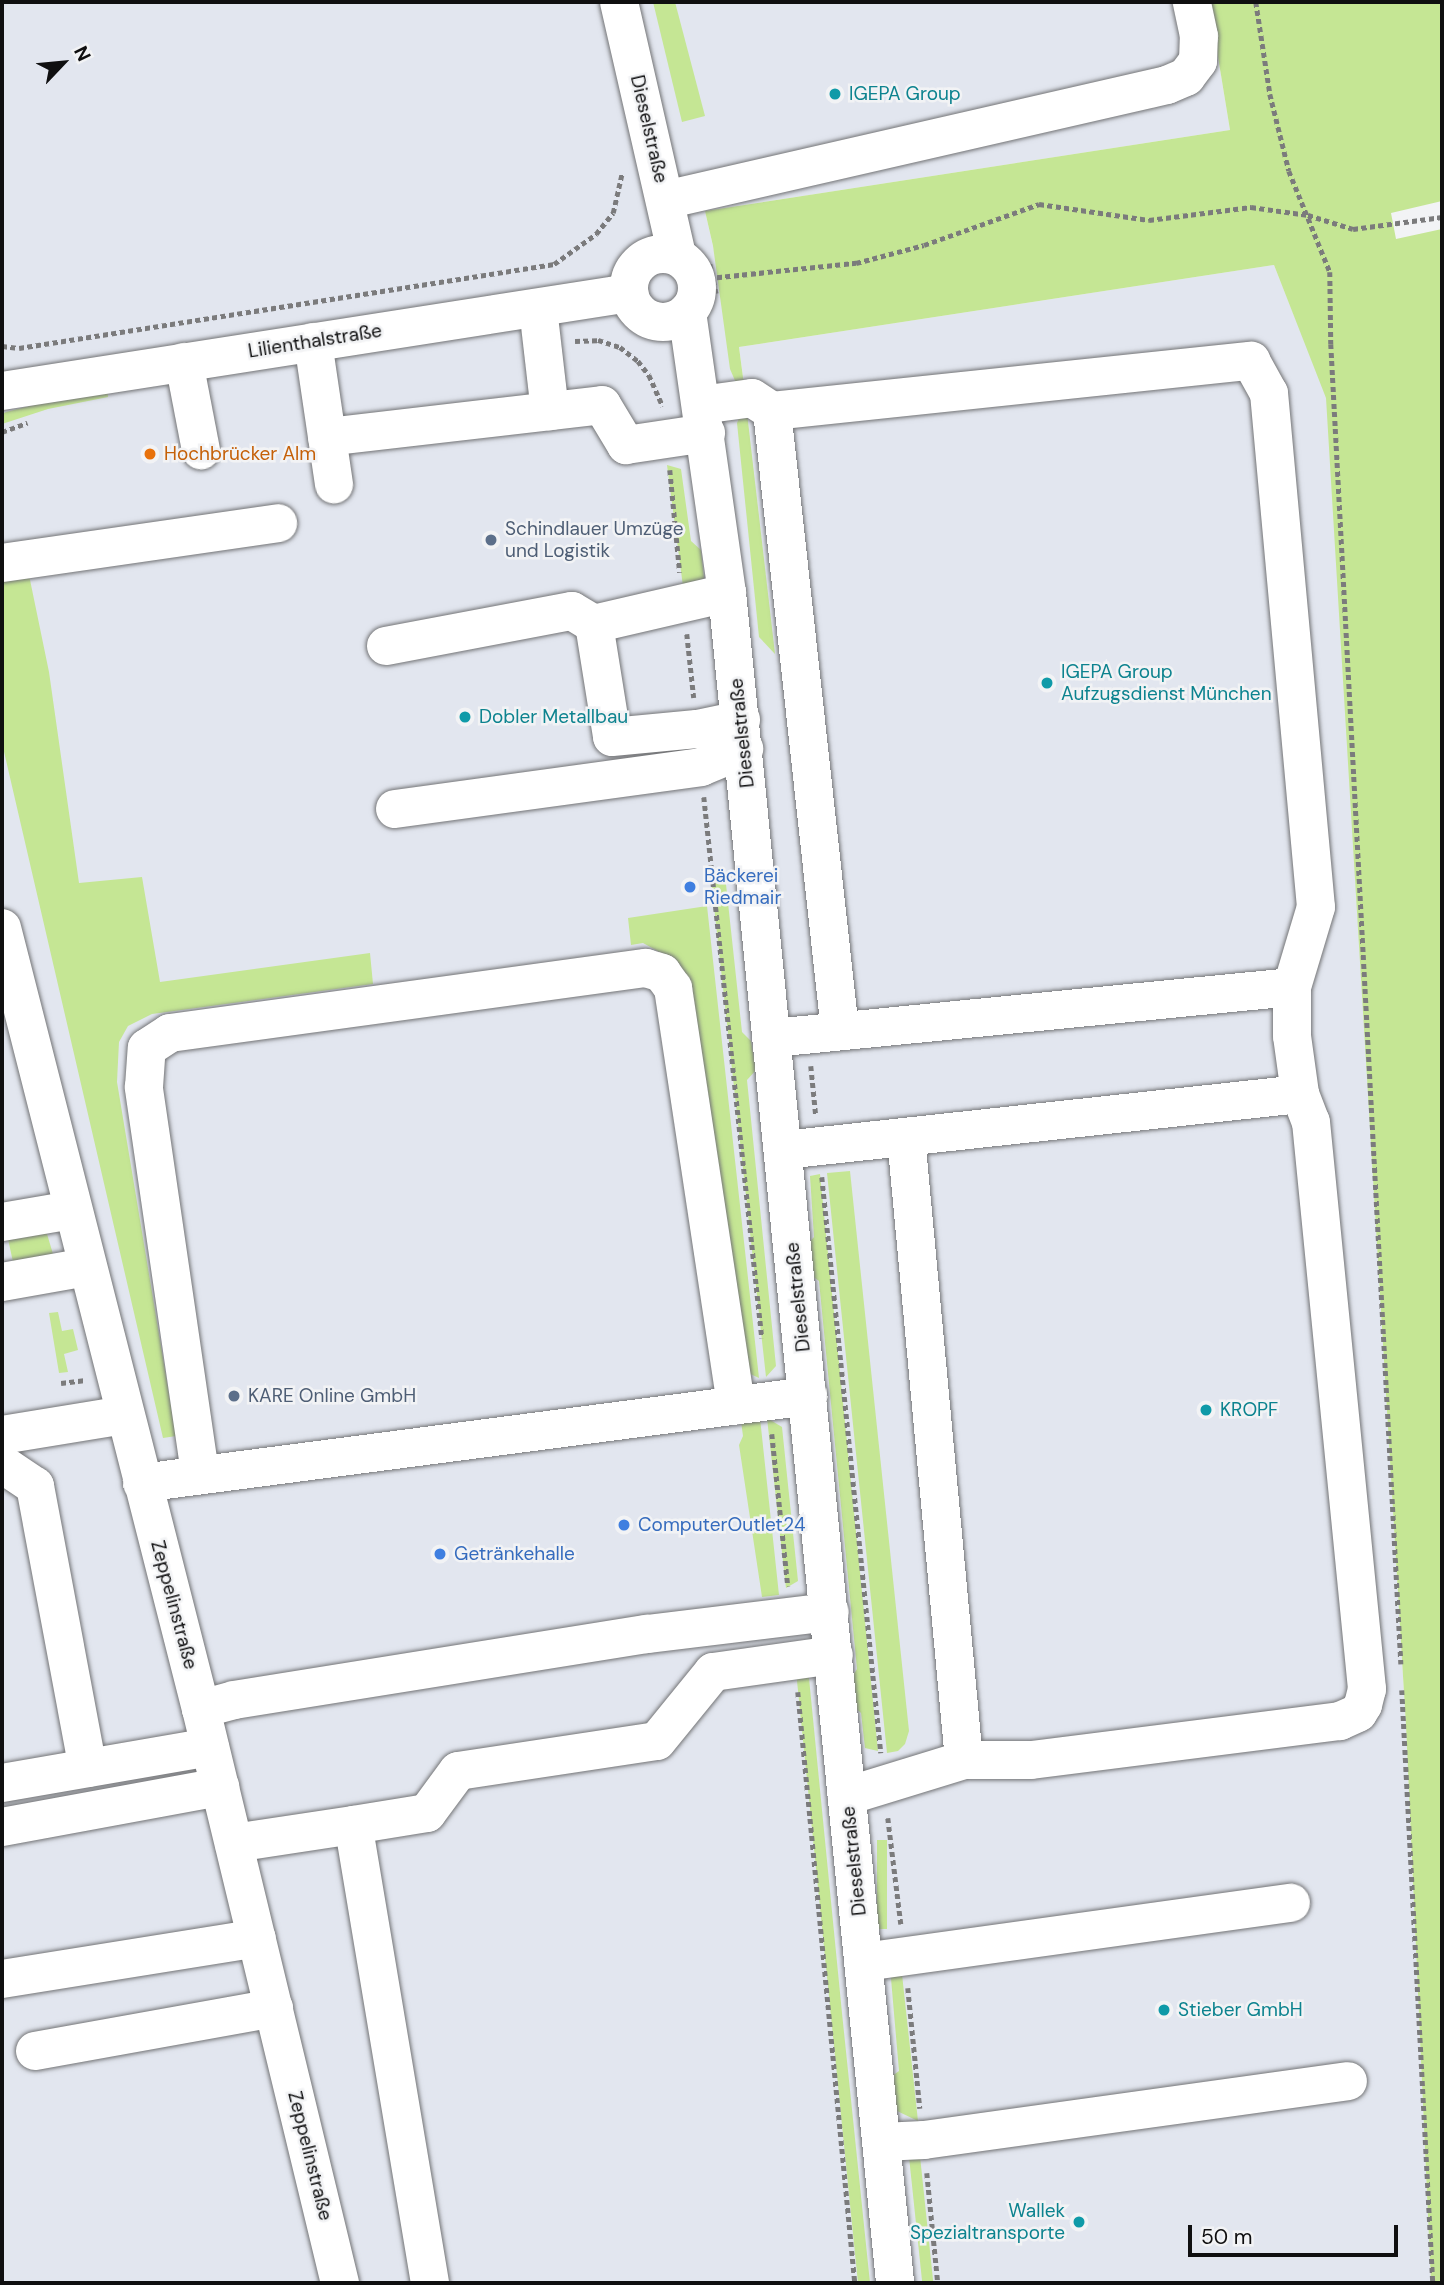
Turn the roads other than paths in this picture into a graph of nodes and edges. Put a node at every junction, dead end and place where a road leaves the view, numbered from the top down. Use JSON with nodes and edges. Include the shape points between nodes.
{"nodes":[{"id":1,"x":619,"y":2,"type":"edge"},
{"id":2,"x":1192,"y":2,"type":"edge"},
{"id":3,"x":665,"y":200,"type":"junction"},
{"id":4,"x":687,"y":282,"type":"junction"},
{"id":5,"x":629,"y":293,"type":"junction"},
{"id":6,"x":540,"y":325,"type":"junction"},
{"id":7,"x":313,"y":342,"type":"junction"},
{"id":8,"x":184,"y":362,"type":"junction"},
{"id":9,"x":2,"y":391,"type":"edge"},
{"id":10,"x":550,"y":411,"type":"junction"},
{"id":11,"x":772,"y":411,"type":"junction"},
{"id":12,"x":704,"y":419,"type":"junction"},
{"id":13,"x":327,"y":437,"type":"junction"},
{"id":14,"x":201,"y":450,"type":"dead end"},
{"id":15,"x":334,"y":484,"type":"dead end"},
{"id":16,"x":278,"y":523,"type":"dead end"},
{"id":17,"x":2,"y":563,"type":"edge"},
{"id":18,"x":727,"y":593,"type":"junction"},
{"id":19,"x":594,"y":624,"type":"junction"},
{"id":20,"x":386,"y":646,"type":"dead end"},
{"id":21,"x":742,"y":735,"type":"junction"},
{"id":22,"x":395,"y":809,"type":"dead end"},
{"id":23,"x":4,"y":948,"type":"edge"},
{"id":24,"x":1292,"y":987,"type":"junction"},
{"id":25,"x":840,"y":1031,"type":"junction"},
{"id":26,"x":773,"y":1038,"type":"junction"},
{"id":27,"x":1300,"y":1094,"type":"junction"},
{"id":28,"x":906,"y":1137,"type":"junction"},
{"id":29,"x":784,"y":1150,"type":"junction"},
{"id":30,"x":72,"y":1210,"type":"junction"},
{"id":31,"x":2,"y":1222,"type":"edge"},
{"id":32,"x":90,"y":1280,"type":"junction"},
{"id":33,"x":2,"y":1282,"type":"edge"},
{"id":34,"x":46,"y":1301,"type":"dead end"},
{"id":35,"x":808,"y":1396,"type":"junction"},
{"id":36,"x":64,"y":1401,"type":"dead end"},
{"id":37,"x":121,"y":1404,"type":"junction"},
{"id":38,"x":752,"y":1404,"type":"junction"},
{"id":39,"x":2,"y":1436,"type":"edge"},
{"id":40,"x":2,"y":1464,"type":"edge"},
{"id":41,"x":200,"y":1473,"type":"junction"},
{"id":42,"x":142,"y":1483,"type":"junction"},
{"id":43,"x":830,"y":1612,"type":"junction"},
{"id":44,"x":834,"y":1654,"type":"junction"},
{"id":45,"x":201,"y":1709,"type":"junction"},
{"id":46,"x":210,"y":1747,"type":"junction"},
{"id":47,"x":964,"y":1760,"type":"junction"},
{"id":48,"x":88,"y":1768,"type":"junction"},
{"id":49,"x":2,"y":1783,"type":"edge"},
{"id":50,"x":220,"y":1787,"type":"junction"},
{"id":51,"x":847,"y":1796,"type":"junction"},
{"id":52,"x":353,"y":1825,"type":"junction"},
{"id":53,"x":2,"y":1826,"type":"edge"},
{"id":54,"x":234,"y":1843,"type":"junction"},
{"id":55,"x":1291,"y":1903,"type":"dead end"},
{"id":56,"x":257,"y":1938,"type":"junction"},
{"id":57,"x":864,"y":1962,"type":"junction"},
{"id":58,"x":2,"y":1979,"type":"edge"},
{"id":59,"x":274,"y":2008,"type":"junction"},
{"id":60,"x":35,"y":2051,"type":"dead end"},
{"id":61,"x":1348,"y":2081,"type":"dead end"},
{"id":62,"x":882,"y":2142,"type":"junction"},
{"id":63,"x":340,"y":2283,"type":"edge"},
{"id":64,"x":430,"y":2283,"type":"edge"},
{"id":65,"x":895,"y":2283,"type":"edge"}],
"edges":[{"from":1,"to":3,"type":"street","name":"Dieselstraße"},
{"from":2,"to":3,"type":"street","via":[[1199,36],[1198,61],[1186,77],[1167,85]]},
{"from":3,"to":4,"type":"street","name":"Dieselstraße"},
{"from":4,"to":5,"type":"street","via":[[656,254],[638,264]]},
{"from":4,"to":5,"type":"street","via":[[679,319],[658,322],[639,312]]},
{"from":4,"to":12,"type":"street","name":"Dieselstraße"},
{"from":5,"to":6,"type":"street","name":"Lilienthalstraße"},
{"from":6,"to":7,"type":"street","name":"Lilienthalstraße"},
{"from":6,"to":10,"type":"street"},
{"from":7,"to":8,"type":"street","name":"Lilienthalstraße"},
{"from":7,"to":13,"type":"street"},
{"from":8,"to":9,"type":"street","name":"Lilienthalstraße"},
{"from":8,"to":14,"type":"street"},
{"from":10,"to":12,"type":"street","via":[[602,405],[626,445],[668,438]]},
{"from":10,"to":13,"type":"street"},
{"from":11,"to":12,"type":"street","via":[[752,398]]},
{"from":11,"to":24,"type":"street","via":[[1251,360],[1269,393],[1315,907]]},
{"from":11,"to":25,"type":"street"},
{"from":12,"to":18,"type":"street","name":"Dieselstraße"},
{"from":13,"to":15,"type":"street"},
{"from":16,"to":17,"type":"street"},
{"from":18,"to":19,"type":"street"},
{"from":18,"to":21,"type":"street","name":"Dieselstraße"},
{"from":19,"to":20,"type":"street","via":[[572,611]]},
{"from":19,"to":21,"type":"street","via":[[612,737],[697,729]]},
{"from":21,"to":22,"type":"street","via":[[701,767]]},
{"from":21,"to":26,"type":"street","name":"Dieselstraße"},
{"from":23,"to":30,"type":"street","name":"Zeppelinstraße"},
{"from":24,"to":25,"type":"street"},
{"from":24,"to":27,"type":"street","via":[[1292,1036]]},
{"from":25,"to":26,"type":"street"},
{"from":26,"to":29,"type":"street","name":"Dieselstraße"},
{"from":27,"to":28,"type":"street"},
{"from":27,"to":47,"type":"street","via":[[1311,1122],[1367,1689],[1363,1705],[1358,1713],[1340,1721],[1031,1760]]},
{"from":28,"to":29,"type":"street"},
{"from":28,"to":47,"type":"street"},
{"from":29,"to":35,"type":"street","name":"Dieselstraße"},
{"from":30,"to":31,"type":"street"},
{"from":30,"to":32,"type":"street","name":"Zeppelinstraße"},
{"from":32,"to":33,"type":"street"},
{"from":32,"to":34,"type":"street"},
{"from":32,"to":37,"type":"street","name":"Zeppelinstraße"},
{"from":35,"to":38,"type":"street"},
{"from":35,"to":43,"type":"street","name":"Dieselstraße"},
{"from":36,"to":37,"type":"street"},
{"from":37,"to":39,"type":"street"},
{"from":37,"to":42,"type":"street","name":"Zeppelinstraße"},
{"from":38,"to":41,"type":"street"},
{"from":38,"to":41,"type":"street","via":[[673,988],[662,973],[646,968],[170,1033],[147,1048],[144,1087]]},
{"from":40,"to":48,"type":"street","via":[[35,1486]]},
{"from":41,"to":42,"type":"street"},
{"from":42,"to":45,"type":"street","name":"Zeppelinstraße"},
{"from":43,"to":44,"type":"street","name":"Dieselstraße"},
{"from":43,"to":45,"type":"street","via":[[647,1634]]},
{"from":44,"to":51,"type":"street","name":"Dieselstraße"},
{"from":44,"to":52,"type":"street","via":[[713,1672],[657,1741],[458,1770],[427,1813]]},
{"from":45,"to":46,"type":"street","name":"Zeppelinstraße"},
{"from":46,"to":48,"type":"street"},
{"from":46,"to":50,"type":"street","name":"Zeppelinstraße"},
{"from":47,"to":51,"type":"street"},
{"from":48,"to":49,"type":"street"},
{"from":50,"to":53,"type":"street"},
{"from":50,"to":54,"type":"street","name":"Zeppelinstraße"},
{"from":51,"to":57,"type":"street","name":"Dieselstraße"},
{"from":52,"to":54,"type":"street"},
{"from":52,"to":64,"type":"street"},
{"from":54,"to":56,"type":"street","name":"Zeppelinstraße"},
{"from":55,"to":57,"type":"street"},
{"from":56,"to":58,"type":"street"},
{"from":56,"to":59,"type":"street","name":"Zeppelinstraße"},
{"from":57,"to":62,"type":"street","name":"Dieselstraße"},
{"from":59,"to":60,"type":"street"},
{"from":59,"to":63,"type":"street","name":"Zeppelinstraße"},
{"from":61,"to":62,"type":"street"},
{"from":62,"to":65,"type":"street","name":"Dieselstraße"}]}
